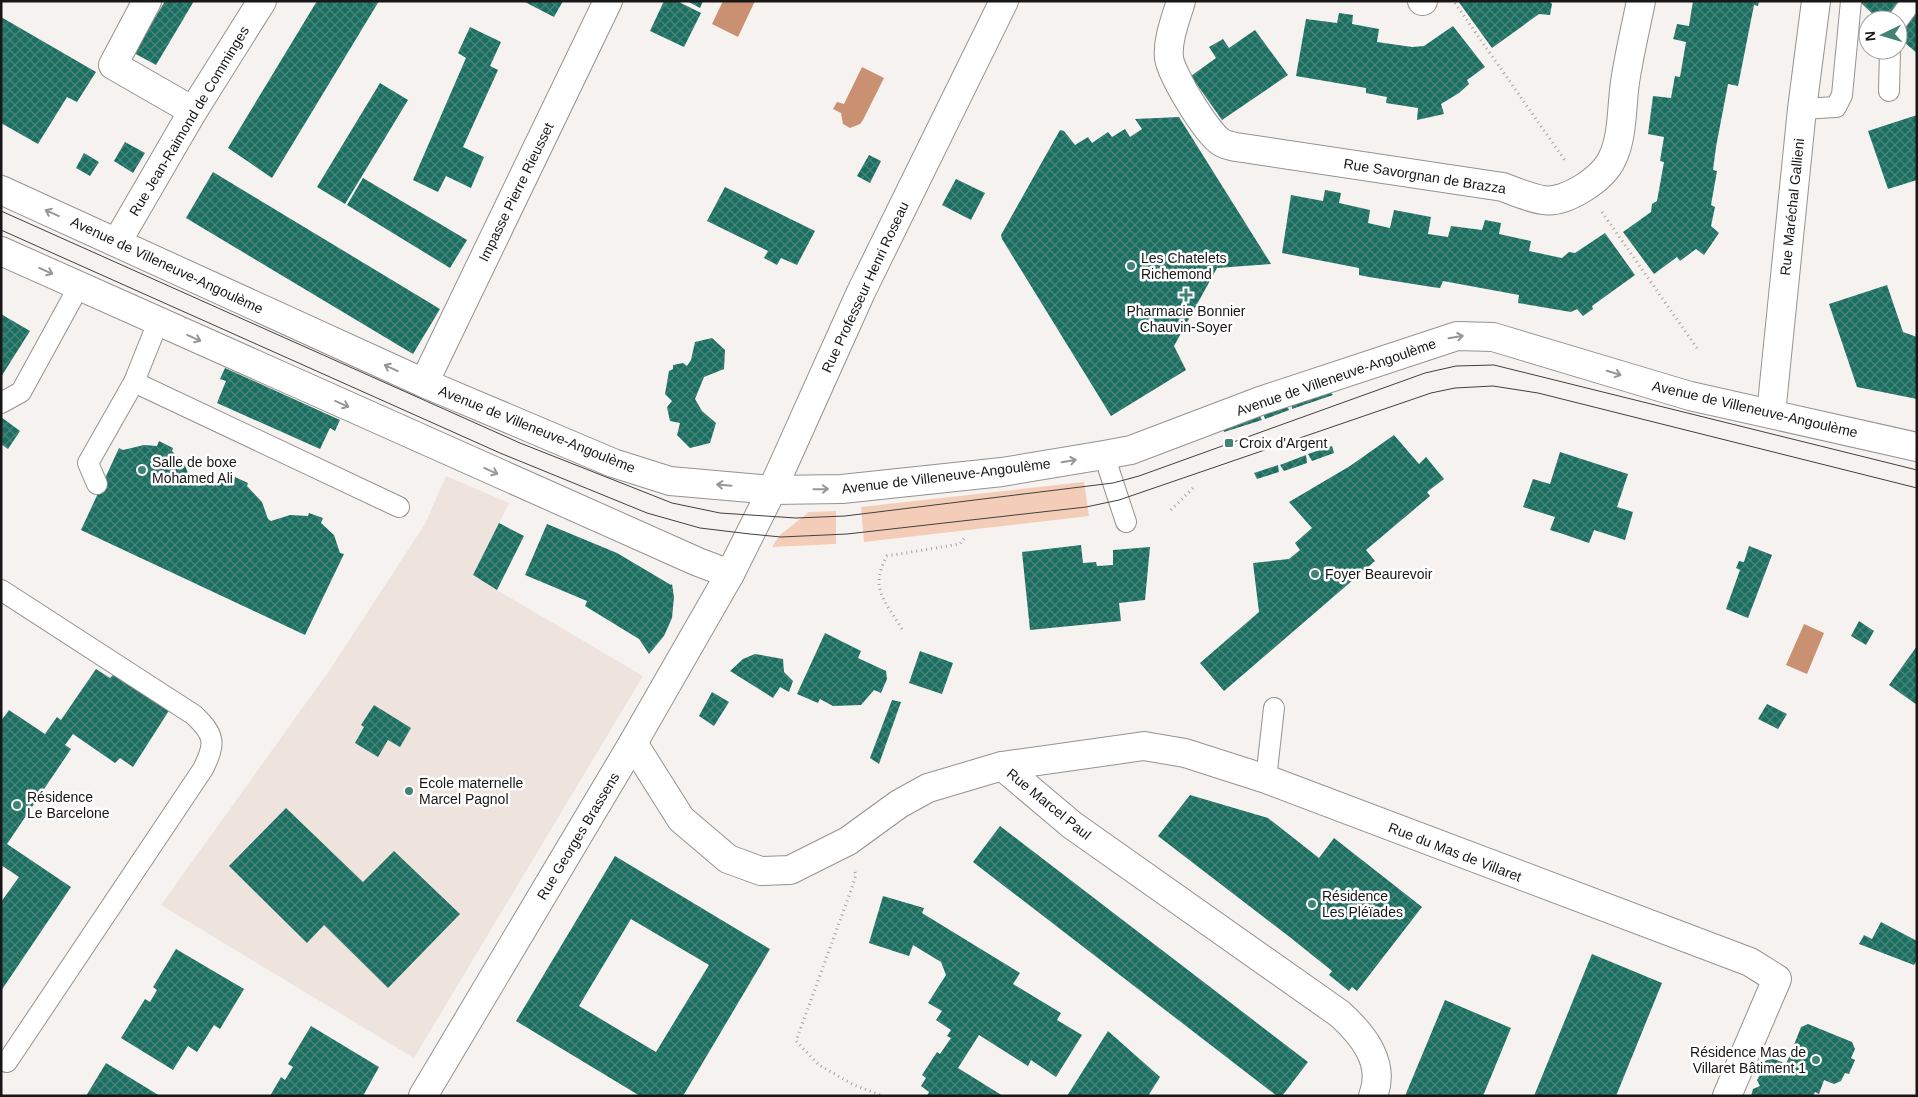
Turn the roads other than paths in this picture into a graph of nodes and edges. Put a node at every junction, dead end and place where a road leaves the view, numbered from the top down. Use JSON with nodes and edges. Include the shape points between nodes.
{"nodes":[{"id":1,"x":148,"y":1,"type":"edge"},
{"id":2,"x":262,"y":1,"type":"edge"},
{"id":3,"x":608,"y":1,"type":"edge"},
{"id":4,"x":1004,"y":1,"type":"edge"},
{"id":5,"x":1181,"y":1,"type":"edge"},
{"id":6,"x":1641,"y":1,"type":"edge"},
{"id":7,"x":1816,"y":1,"type":"edge"},
{"id":8,"x":1851,"y":1,"type":"edge"},
{"id":9,"x":1890,"y":60,"type":"edge"},
{"id":10,"x":1889,"y":91,"type":"dead end"},
{"id":11,"x":1802,"y":109,"type":"junction"},
{"id":12,"x":193,"y":111,"type":"junction"},
{"id":13,"x":1,"y":190,"type":"edge"},
{"id":14,"x":117,"y":242,"type":"junction"},
{"id":15,"x":1,"y":252,"type":"edge"},
{"id":16,"x":75,"y":284,"type":"junction"},
{"id":17,"x":158,"y":322,"type":"junction"},
{"id":18,"x":134,"y":382,"type":"junction"},
{"id":19,"x":424,"y":383,"type":"junction"},
{"id":20,"x":1,"y":404,"type":"edge"},
{"id":21,"x":1771,"y":414,"type":"junction"},
{"id":22,"x":1917,"y":448,"type":"edge"},
{"id":23,"x":1104,"y":455,"type":"junction"},
{"id":24,"x":97,"y":484,"type":"dead end"},
{"id":25,"x":772,"y":490,"type":"junction"},
{"id":26,"x":400,"y":507,"type":"dead end"},
{"id":27,"x":1126,"y":522,"type":"dead end"},
{"id":28,"x":730,"y":574,"type":"junction"},
{"id":29,"x":1,"y":590,"type":"edge"},
{"id":30,"x":1274,"y":708,"type":"dead end"},
{"id":31,"x":633,"y":744,"type":"junction"},
{"id":32,"x":1002,"y":766,"type":"junction"},
{"id":33,"x":1266,"y":779,"type":"junction"},
{"id":34,"x":7,"y":1062,"type":"dead end"},
{"id":35,"x":423,"y":1096,"type":"edge"},
{"id":36,"x":1373,"y":1096,"type":"edge"},
{"id":37,"x":1727,"y":1096,"type":"edge"}],
"edges":[{"from":1,"to":12,"type":"street","via":[[113,65]]},
{"from":2,"to":12,"type":"street","name":"Rue Jean-Raimond de Comminges"},
{"from":3,"to":19,"type":"street","name":"Impasse Pierre Rieusset"},
{"from":4,"to":25,"type":"street","name":"Rue Professeur Henri Roseau","via":[[861,292]]},
{"from":5,"to":6,"type":"street","name":"Rue Savorgnan de Brazza","via":[[1170,44],[1173,72],[1210,132],[1221,142],[1245,149],[1503,188],[1544,201],[1566,198],[1599,175],[1612,160]]},
{"from":7,"to":11,"type":"street","name":"Rue Maréchal Gallieni"},
{"from":8,"to":11,"type":"lane","via":[[1842,95],[1836,107]]},
{"from":9,"to":10,"type":"lane"},
{"from":11,"to":21,"type":"street","name":"Rue Maréchal Gallieni"},
{"from":12,"to":14,"type":"street","name":"Rue Jean-Raimond de Comminges"},
{"from":14,"to":13,"type":"street","name":"Avenue de Villeneuve-Angoulème","one_way":true},
{"from":19,"to":14,"type":"street","name":"Avenue de Villeneuve-Angoulème","one_way":true},
{"from":15,"to":16,"type":"street","one_way":true},
{"from":16,"to":17,"type":"street"},
{"from":16,"to":20,"type":"lane","via":[[72,299],[22,392]]},
{"from":17,"to":18,"type":"lane"},
{"from":17,"to":28,"type":"street","one_way":true},
{"from":18,"to":24,"type":"lane","via":[[88,463]]},
{"from":18,"to":26,"type":"lane"},
{"from":25,"to":19,"type":"street","name":"Avenue de Villeneuve-Angoulème","one_way":true,"via":[[670,480],[613,462]]},
{"from":21,"to":22,"type":"street","name":"Avenue de Villeneuve-Angoulème"},
{"from":23,"to":21,"type":"street","name":"Avenue de Villeneuve-Angoulème","one_way":true,"via":[[1131,450],[1260,401],[1457,336],[1493,338],[1690,396]]},
{"from":25,"to":23,"type":"street","name":"Avenue de Villeneuve-Angoulème","one_way":true,"via":[[842,488],[974,475]]},
{"from":23,"to":27,"type":"lane"},
{"from":25,"to":28,"type":"street","name":"Rue Professeur Henri Roseau"},
{"from":28,"to":31,"type":"street","name":"Rue Georges Brassens"},
{"from":29,"to":34,"type":"lane","via":[[194,715],[208,729],[212,750],[203,769]]},
{"from":30,"to":33,"type":"lane"},
{"from":31,"to":32,"type":"street","name":"Rue Marcel Paul","via":[[681,819],[728,859],[762,871],[790,870],[848,840],[928,788]]},
{"from":31,"to":35,"type":"street","name":"Rue Georges Brassens"},
{"from":32,"to":33,"type":"street","name":"Rue du Mas de Villaret","via":[[1144,746],[1185,753]]},
{"from":32,"to":36,"type":"street","name":"Rue Marcel Paul","via":[[1072,825],[1340,1014],[1362,1035],[1376,1060],[1377,1086]]},
{"from":33,"to":37,"type":"street","name":"Rue du Mas de Villaret","via":[[1750,962],[1777,980]]}]}
